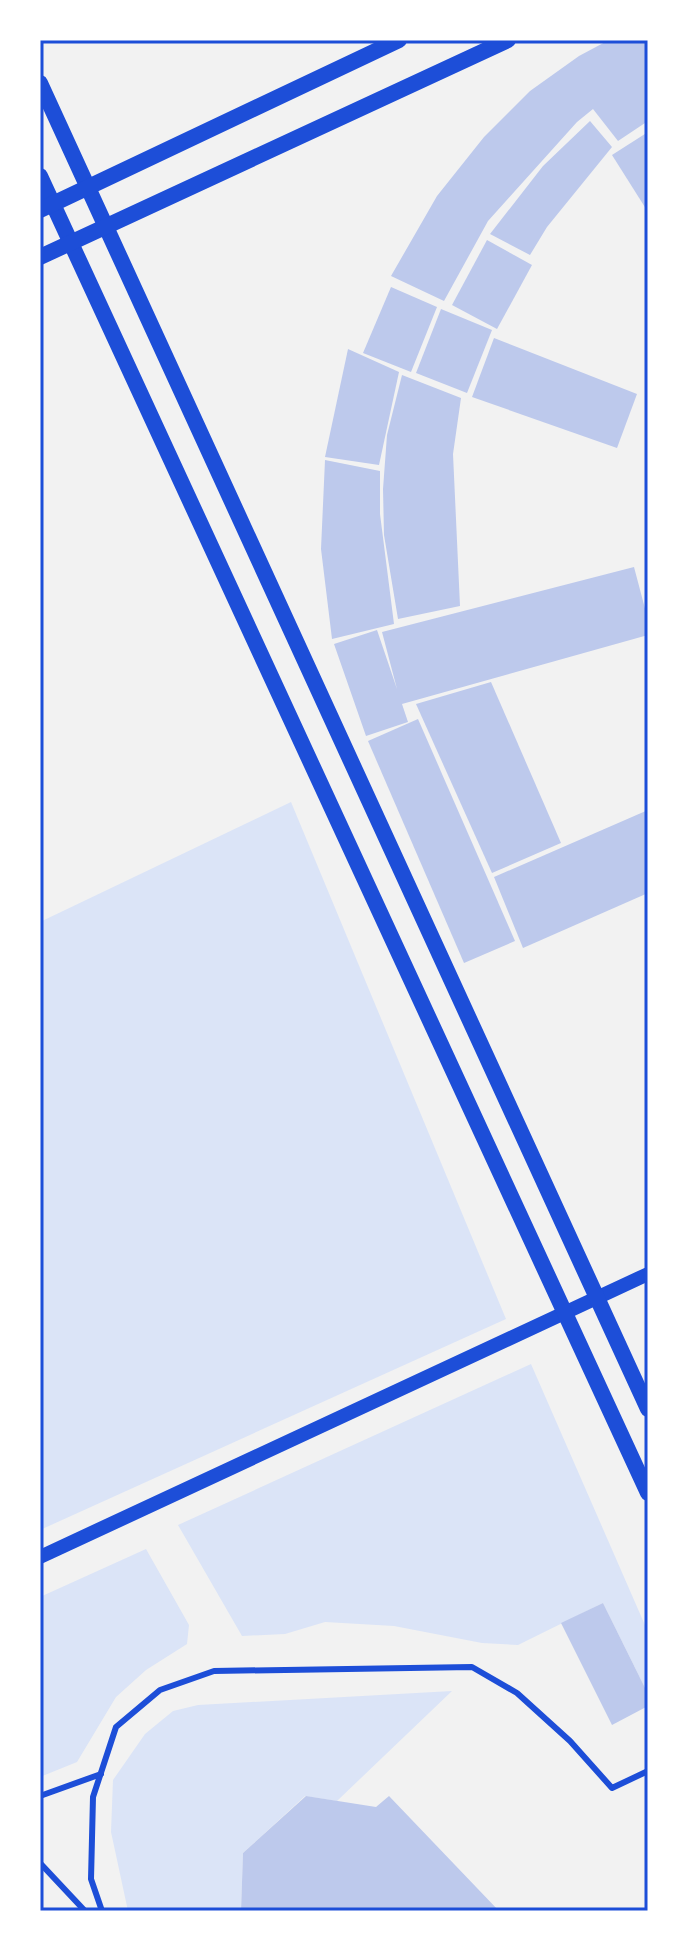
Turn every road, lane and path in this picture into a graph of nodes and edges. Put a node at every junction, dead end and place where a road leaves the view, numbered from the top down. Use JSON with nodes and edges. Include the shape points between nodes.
{"nodes":[{"id":1,"x":399,"y":40,"type":"edge"},
{"id":2,"x":508,"y":40,"type":"edge"},
{"id":3,"x":40,"y":83,"type":"edge"},
{"id":4,"x":40,"y":176,"type":"edge"},
{"id":5,"x":88,"y":188,"type":"junction"},
{"id":6,"x":47,"y":207,"type":"edge"},
{"id":7,"x":106,"y":227,"type":"junction"},
{"id":8,"x":71,"y":243,"type":"junction"},
{"id":9,"x":40,"y":257,"type":"edge"},
{"id":10,"x":648,"y":1274,"type":"edge"},
{"id":11,"x":597,"y":1297,"type":"junction"},
{"id":12,"x":565,"y":1312,"type":"junction"},
{"id":13,"x":648,"y":1409,"type":"edge"},
{"id":14,"x":648,"y":1493,"type":"edge"},
{"id":15,"x":40,"y":1557,"type":"edge"},
{"id":16,"x":648,"y":1771,"type":"edge"},
{"id":17,"x":101,"y":1774,"type":"junction"},
{"id":18,"x":40,"y":1796,"type":"edge"},
{"id":19,"x":40,"y":1863,"type":"edge"},
{"id":20,"x":85,"y":1911,"type":"edge"},
{"id":21,"x":102,"y":1911,"type":"edge"}],
"edges":[{"from":1,"to":5,"type":"main road"},
{"from":2,"to":7,"type":"main road"},
{"from":3,"to":5,"type":"main road"},
{"from":4,"to":6,"type":"main road"},
{"from":5,"to":6,"type":"main road"},
{"from":5,"to":7,"type":"main road"},
{"from":6,"to":8,"type":"main road"},
{"from":7,"to":8,"type":"main road"},
{"from":7,"to":11,"type":"main road"},
{"from":8,"to":9,"type":"main road"},
{"from":8,"to":12,"type":"main road"},
{"from":10,"to":11,"type":"street"},
{"from":11,"to":12,"type":"street"},
{"from":11,"to":13,"type":"main road"},
{"from":12,"to":14,"type":"main road"},
{"from":12,"to":15,"type":"street"},
{"from":16,"to":17,"type":"lane","via":[[612,1788],[517,1693],[472,1667],[214,1671],[160,1690],[116,1727]]},
{"from":17,"to":18,"type":"lane"},
{"from":17,"to":21,"type":"lane","via":[[93,1797],[91,1879]]},
{"from":19,"to":20,"type":"lane"}]}
